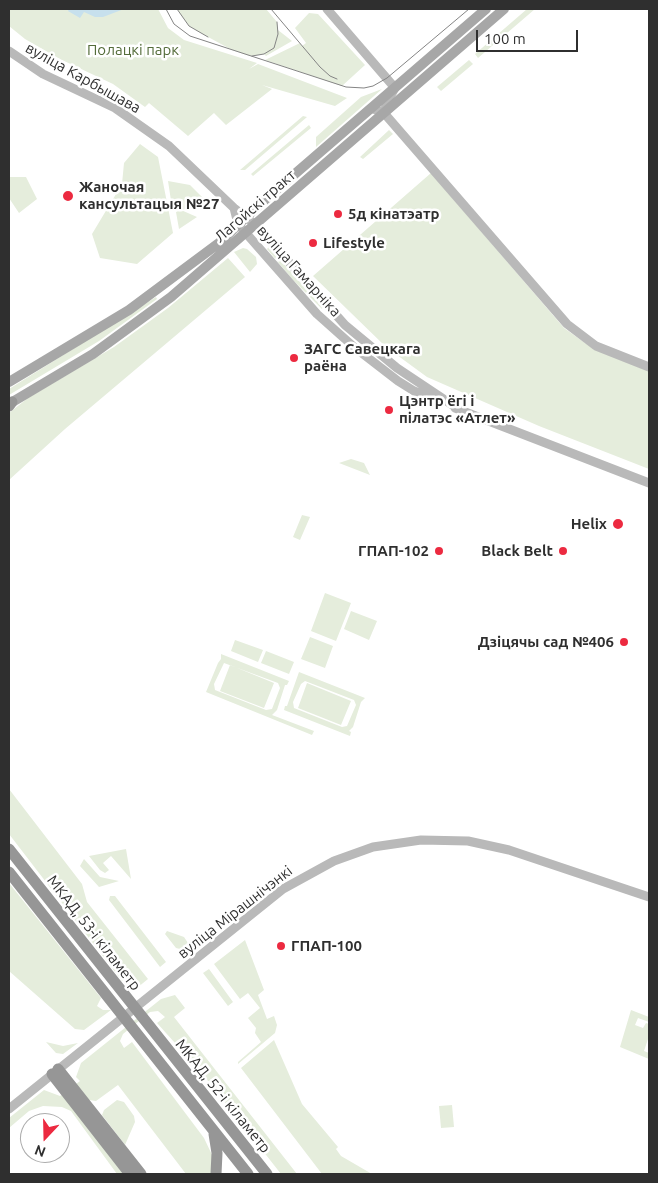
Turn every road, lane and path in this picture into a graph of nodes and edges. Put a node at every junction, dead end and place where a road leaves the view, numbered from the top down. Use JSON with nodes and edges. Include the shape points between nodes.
{"nodes":[{"id":1,"x":327,"y":9,"type":"edge"},
{"id":2,"x":486,"y":9,"type":"edge"},
{"id":3,"x":504,"y":9,"type":"edge"},
{"id":4,"x":9,"y":51,"type":"edge"},
{"id":5,"x":395,"y":88,"type":"junction"},
{"id":6,"x":371,"y":108,"type":"junction"},
{"id":7,"x":384,"y":113,"type":"junction"},
{"id":8,"x":234,"y":208,"type":"junction"},
{"id":9,"x":247,"y":216,"type":"junction"},
{"id":10,"x":238,"y":224,"type":"junction"},
{"id":11,"x":256,"y":225,"type":"junction"},
{"id":12,"x":246,"y":234,"type":"junction"},
{"id":13,"x":326,"y":304,"type":"junction"},
{"id":14,"x":317,"y":314,"type":"junction"},
{"id":15,"x":649,"y":367,"type":"edge"},
{"id":16,"x":9,"y":382,"type":"edge"},
{"id":17,"x":10,"y":404,"type":"edge"},
{"id":18,"x":460,"y":410,"type":"junction"},
{"id":19,"x":649,"y":483,"type":"edge"},
{"id":20,"x":9,"y":848,"type":"edge"},
{"id":21,"x":9,"y":872,"type":"edge"},
{"id":22,"x":649,"y":897,"type":"edge"},
{"id":23,"x":154,"y":1033,"type":"joint"},
{"id":24,"x":144,"y":1042,"type":"joint"},
{"id":25,"x":55,"y":1072,"type":"junction"},
{"id":26,"x":9,"y":1109,"type":"edge"},
{"id":27,"x":214,"y":1131,"type":"junction"},
{"id":28,"x":130,"y":1174,"type":"edge"},
{"id":29,"x":141,"y":1174,"type":"edge"},
{"id":30,"x":216,"y":1174,"type":"edge"},
{"id":31,"x":248,"y":1174,"type":"edge"},
{"id":32,"x":267,"y":1174,"type":"edge"}],
"edges":[{"from":1,"to":5,"type":"main road"},
{"from":2,"to":5,"type":"main road","name":"Лагойскі тракт"},
{"from":3,"to":7,"type":"main road","name":"Лагойскі тракт"},
{"from":4,"to":8,"type":"main road","name":"вуліца Карбышава","via":[[43,74],[134,120],[169,146]]},
{"from":5,"to":6,"type":"main road","name":"Лагойскі тракт"},
{"from":5,"to":7,"type":"main road"},
{"from":6,"to":7,"type":"main road"},
{"from":6,"to":9,"type":"main road","name":"Лагойскі тракт"},
{"from":7,"to":11,"type":"main road","name":"Лагойскі тракт"},
{"from":7,"to":15,"type":"main road","via":[[567,324],[596,346]]},
{"from":8,"to":9,"type":"main road","name":"вуліца Гамарніка"},
{"from":8,"to":10,"type":"main road","name":"вуліца Гамарніка"},
{"from":9,"to":10,"type":"main road","name":"Лагойскі тракт"},
{"from":9,"to":11,"type":"main road","name":"вуліца Гамарніка"},
{"from":10,"to":12,"type":"main road","name":"вуліца Гамарніка"},
{"from":10,"to":16,"type":"main road","name":"Лагойскі тракт","via":[[218,243],[129,310]]},
{"from":11,"to":12,"type":"main road","name":"Лагойскі тракт"},
{"from":11,"to":13,"type":"main road","name":"вуліца Гамарніка"},
{"from":12,"to":14,"type":"main road","name":"вуліца Гамарніка"},
{"from":12,"to":17,"type":"main road","name":"Лагойскі тракт","via":[[139,322]]},
{"from":13,"to":14,"type":"main road","via":[[325,312]]},
{"from":13,"to":18,"type":"main road","name":"вуліца Гамарніка","via":[[345,325],[397,368]]},
{"from":14,"to":18,"type":"main road","name":"вуліца Гамарніка","via":[[398,381]]},
{"from":18,"to":19,"type":"main road","name":"вуліца Гамарніка"},
{"from":20,"to":23,"type":"highway","name":"МКАД, 53-і кіламетр"},
{"from":21,"to":24,"type":"highway","name":"МКАД, 53-і кіламетр"},
{"from":22,"to":25,"type":"main road","name":"вуліца Мірашнічэнкі","via":[[490,845],[447,840],[385,843],[334,861],[283,889]]},
{"from":23,"to":32,"type":"highway","name":"МКАД, 52-і кіламетр"},
{"from":24,"to":27,"type":"highway","name":"МКАД, 52-і кіламетр"},
{"from":25,"to":26,"type":"main road","name":"вуліца Мірашнічэнкі"},
{"from":25,"to":28,"type":"highway"},
{"from":25,"to":29,"type":"highway"},
{"from":27,"to":30,"type":"highway"},
{"from":27,"to":31,"type":"highway","name":"МКАД, 52-і кіламетр"}]}
